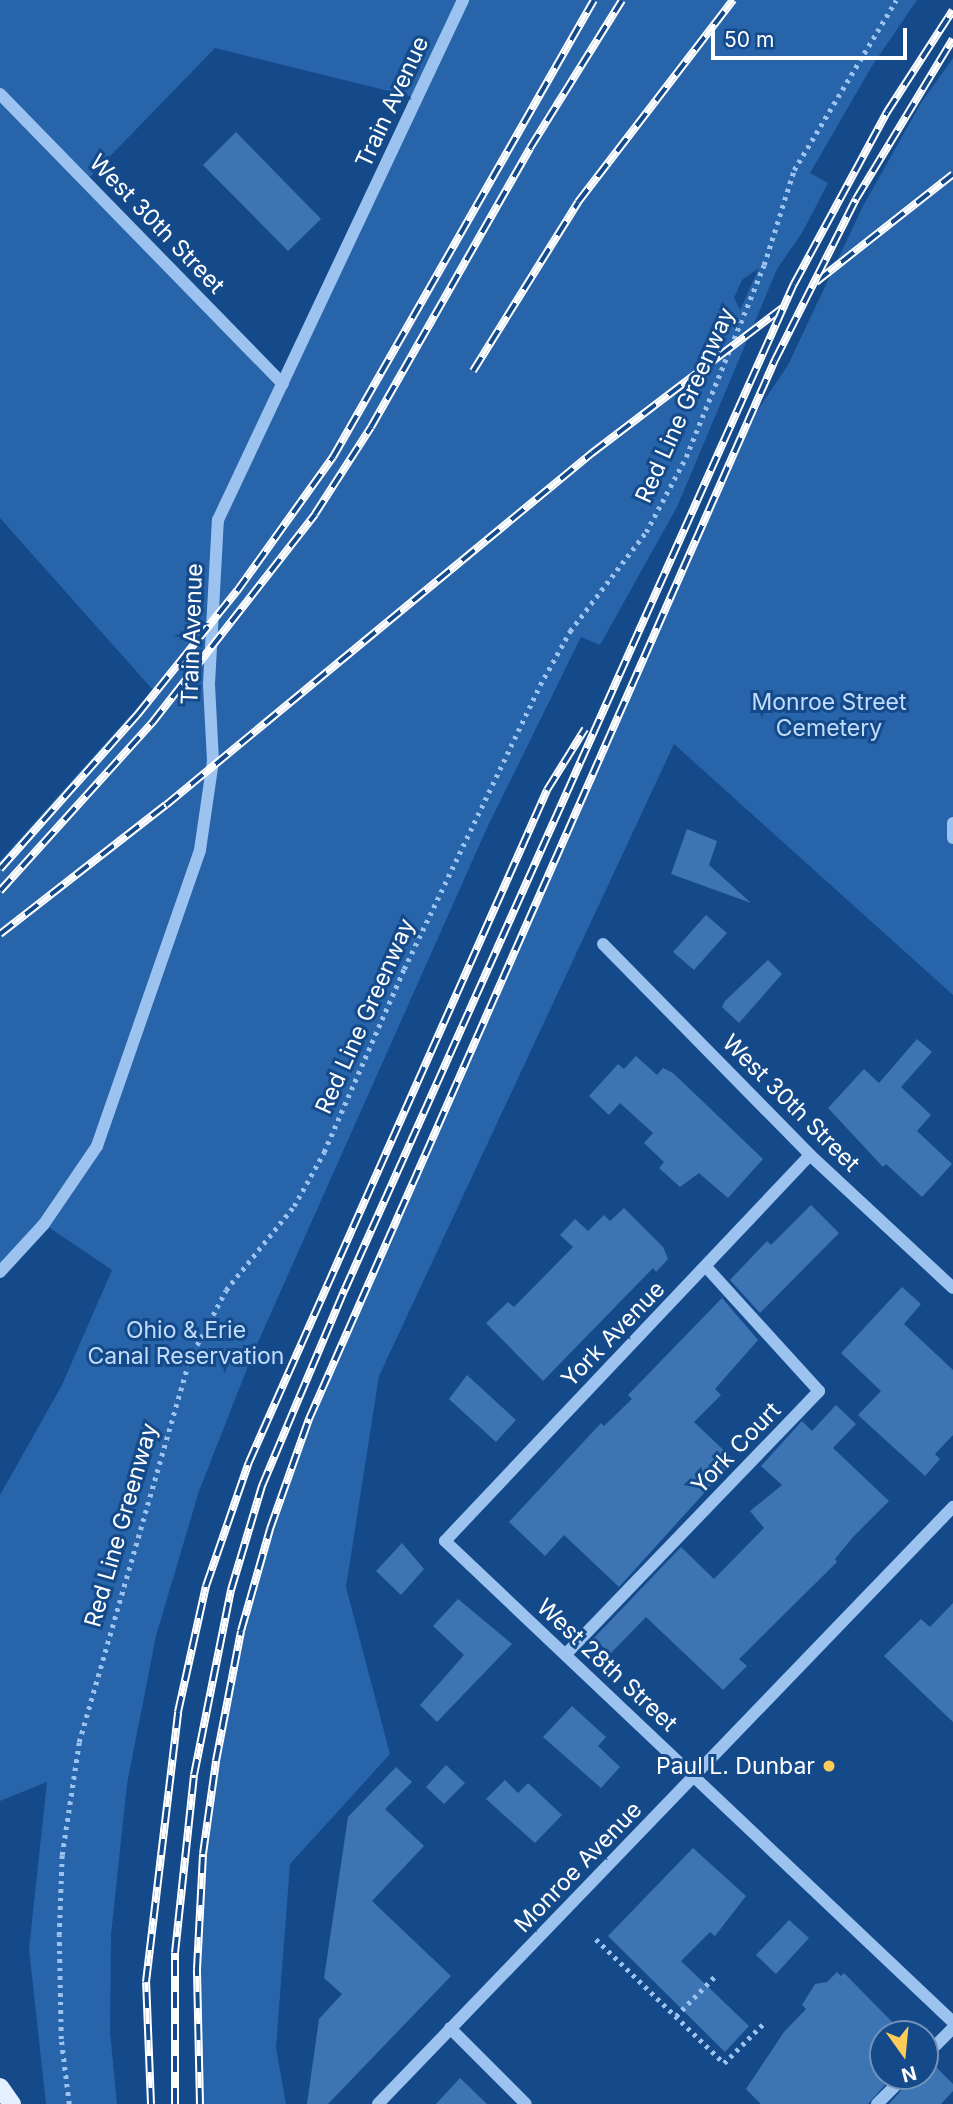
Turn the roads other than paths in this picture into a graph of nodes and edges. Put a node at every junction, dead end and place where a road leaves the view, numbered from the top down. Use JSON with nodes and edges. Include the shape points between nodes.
{"nodes":[{"id":1,"x":463,"y":0,"type":"edge"},
{"id":2,"x":0,"y":94,"type":"edge"},
{"id":3,"x":284,"y":384,"type":"junction"},
{"id":4,"x":953,"y":823,"type":"edge"},
{"id":5,"x":953,"y":838,"type":"edge"},
{"id":6,"x":603,"y":944,"type":"dead end"},
{"id":7,"x":810,"y":1155,"type":"junction"},
{"id":8,"x":706,"y":1267,"type":"junction"},
{"id":9,"x":0,"y":1272,"type":"edge"},
{"id":10,"x":953,"y":1288,"type":"edge"},
{"id":11,"x":953,"y":1507,"type":"edge"},
{"id":12,"x":943,"y":1517,"type":"junction"},
{"id":13,"x":953,"y":1527,"type":"edge"},
{"id":14,"x":445,"y":1541,"type":"joint"},
{"id":15,"x":566,"y":1654,"type":"junction"},
{"id":16,"x":695,"y":1776,"type":"junction"},
{"id":17,"x":953,"y":2022,"type":"edge"},
{"id":18,"x":450,"y":2028,"type":"junction"},
{"id":19,"x":953,"y":2028,"type":"edge"},
{"id":20,"x":939,"y":2042,"type":"edge"},
{"id":21,"x":0,"y":2087,"type":"edge"},
{"id":22,"x":891,"y":2090,"type":"edge"},
{"id":23,"x":12,"y":2104,"type":"edge"},
{"id":24,"x":378,"y":2104,"type":"edge"},
{"id":25,"x":526,"y":2104,"type":"edge"},
{"id":26,"x":877,"y":2104,"type":"edge"}],
"edges":[{"from":1,"to":3,"type":"street","name":"Train Avenue"},
{"from":2,"to":3,"type":"street","name":"West 30th Street"},
{"from":3,"to":9,"type":"street","name":"Train Avenue","via":[[218,520],[209,684],[213,761],[200,850],[97,1146],[44,1224]]},
{"from":4,"to":5,"type":"street"},
{"from":6,"to":7,"type":"street","name":"West 30th Street"},
{"from":7,"to":8,"type":"street","name":"York Avenue"},
{"from":7,"to":10,"type":"street","name":"West 30th Street"},
{"from":8,"to":14,"type":"street","name":"York Avenue"},
{"from":8,"to":15,"type":"street","name":"York Court","via":[[819,1391]]},
{"from":11,"to":12,"type":"street","name":"Monroe Avenue"},
{"from":12,"to":13,"type":"street"},
{"from":12,"to":16,"type":"street","name":"Monroe Avenue"},
{"from":14,"to":15,"type":"street","name":"West 28th Street"},
{"from":15,"to":16,"type":"street","name":"West 28th Street"},
{"from":16,"to":17,"type":"street","name":"West 28th Street"},
{"from":16,"to":18,"type":"street","name":"Monroe Avenue"},
{"from":18,"to":24,"type":"street","name":"Monroe Avenue"},
{"from":18,"to":25,"type":"street"},
{"from":19,"to":20,"type":"street"},
{"from":21,"to":23,"type":"main road"},
{"from":22,"to":26,"type":"street"}]}
